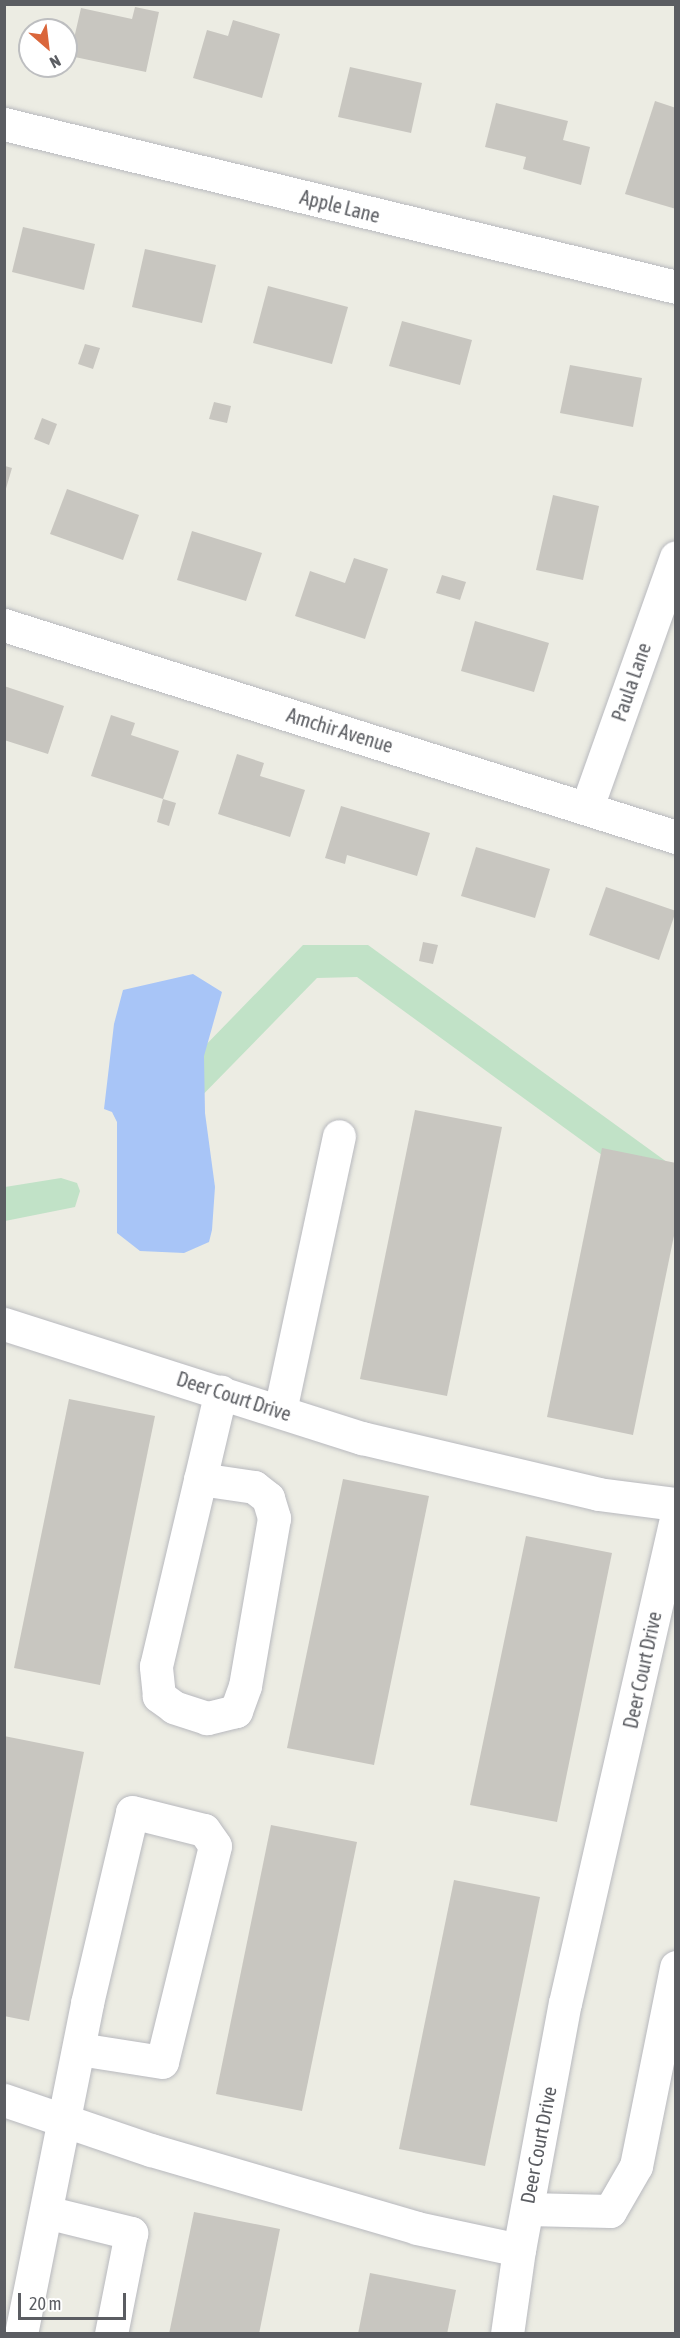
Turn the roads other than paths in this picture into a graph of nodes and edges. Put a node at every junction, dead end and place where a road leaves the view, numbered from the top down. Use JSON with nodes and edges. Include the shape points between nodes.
{"nodes":[{"id":1,"x":4,"y":124,"type":"edge"},
{"id":2,"x":675,"y":287,"type":"edge"},
{"id":3,"x":675,"y":557,"type":"edge"},
{"id":4,"x":4,"y":625,"type":"edge"},
{"id":5,"x":587,"y":807,"type":"junction"},
{"id":6,"x":675,"y":837,"type":"edge"},
{"id":7,"x":339,"y":1136,"type":"dead end"},
{"id":8,"x":4,"y":1324,"type":"edge"},
{"id":9,"x":221,"y":1392,"type":"junction"},
{"id":10,"x":280,"y":1411,"type":"junction"},
{"id":11,"x":200,"y":1479,"type":"junction"},
{"id":12,"x":675,"y":1504,"type":"edge"},
{"id":13,"x":675,"y":1517,"type":"edge"},
{"id":14,"x":664,"y":1629,"type":"edge"},
{"id":15,"x":675,"y":1967,"type":"edge"},
{"id":16,"x":79,"y":2049,"type":"junction"},
{"id":17,"x":4,"y":2100,"type":"edge"},
{"id":18,"x":65,"y":2121,"type":"junction"},
{"id":19,"x":526,"y":2209,"type":"junction"},
{"id":20,"x":46,"y":2212,"type":"junction"},
{"id":21,"x":519,"y":2250,"type":"junction"},
{"id":22,"x":21,"y":2334,"type":"edge"},
{"id":23,"x":111,"y":2334,"type":"edge"},
{"id":24,"x":507,"y":2334,"type":"edge"}],
"edges":[{"from":1,"to":2,"type":"street","name":"Apple Lane"},
{"from":3,"to":5,"type":"street","name":"Paula Lane"},
{"from":4,"to":5,"type":"street","name":"Amchir Avenue"},
{"from":5,"to":6,"type":"street","name":"Amchir Avenue"},
{"from":7,"to":10,"type":"street"},
{"from":8,"to":9,"type":"street","name":"Deer Court Drive"},
{"from":9,"to":10,"type":"street","name":"Deer Court Drive"},
{"from":9,"to":11,"type":"street"},
{"from":10,"to":12,"type":"street","name":"Deer Court Drive","via":[[362,1438],[521,1478]]},
{"from":11,"to":11,"type":"street","via":[[156,1666],[159,1696],[174,1707],[207,1718],[236,1710],[245,1686],[274,1518],[268,1498],[254,1487]]},
{"from":13,"to":14,"type":"street","name":"Deer Court Drive"},
{"from":14,"to":19,"type":"street","name":"Deer Court Drive","via":[[565,2003]]},
{"from":15,"to":19,"type":"street","via":[[636,2166],[610,2211]]},
{"from":16,"to":16,"type":"street","via":[[132,1812],[204,1830],[215,1846],[162,2062]]},
{"from":16,"to":18,"type":"street"},
{"from":17,"to":18,"type":"street"},
{"from":18,"to":20,"type":"street"},
{"from":18,"to":21,"type":"street","via":[[417,2228]]},
{"from":19,"to":21,"type":"street","name":"Deer Court Drive"},
{"from":20,"to":22,"type":"street"},
{"from":20,"to":23,"type":"street","via":[[131,2233]]},
{"from":21,"to":24,"type":"street","name":"Deer Court Drive"}]}
